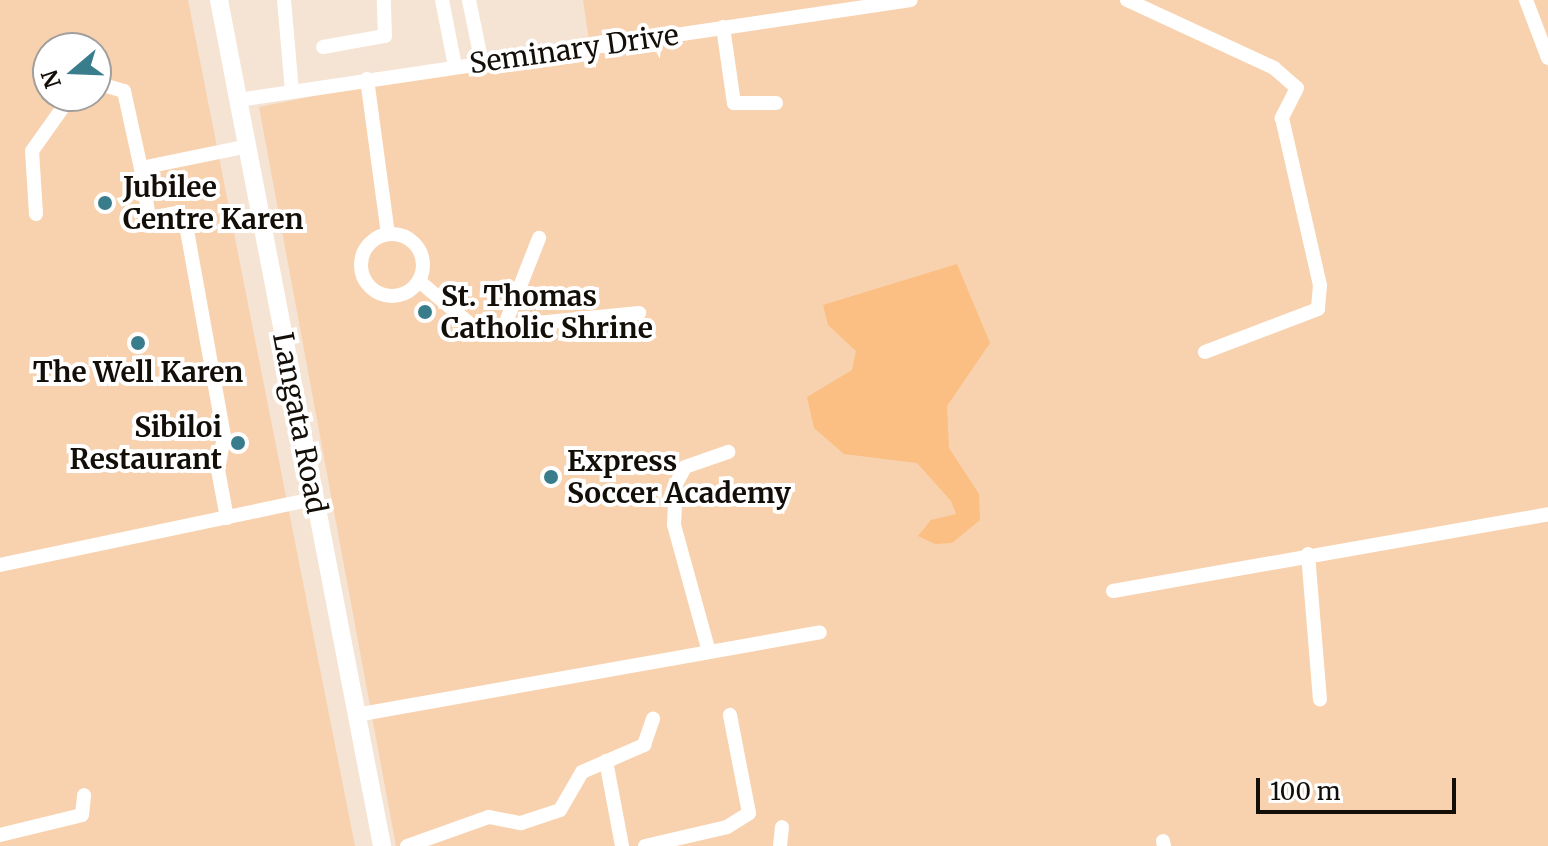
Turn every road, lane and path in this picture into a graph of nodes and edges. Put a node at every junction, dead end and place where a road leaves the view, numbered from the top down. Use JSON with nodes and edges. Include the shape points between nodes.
{"nodes":[{"id":1,"x":219,"y":0,"type":"edge"},
{"id":2,"x":284,"y":0,"type":"edge"},
{"id":3,"x":384,"y":0,"type":"edge"},
{"id":4,"x":442,"y":0,"type":"edge"},
{"id":5,"x":469,"y":0,"type":"edge"},
{"id":6,"x":911,"y":0,"type":"edge"},
{"id":7,"x":1127,"y":0,"type":"edge"},
{"id":8,"x":1526,"y":0,"type":"edge"},
{"id":9,"x":862,"y":3,"type":"edge"},
{"id":10,"x":842,"y":4,"type":"edge"},
{"id":11,"x":823,"y":6,"type":"edge"},
{"id":12,"x":723,"y":27,"type":"junction"},
{"id":13,"x":323,"y":47,"type":"dead end"},
{"id":14,"x":1548,"y":58,"type":"edge"},
{"id":15,"x":482,"y":64,"type":"junction"},
{"id":16,"x":455,"y":66,"type":"junction"},
{"id":17,"x":367,"y":79,"type":"junction"},
{"id":18,"x":112,"y":88,"type":"edge"},
{"id":19,"x":292,"y":91,"type":"junction"},
{"id":20,"x":238,"y":100,"type":"junction"},
{"id":21,"x":776,"y":103,"type":"dead end"},
{"id":22,"x":60,"y":112,"type":"edge"},
{"id":23,"x":248,"y":146,"type":"junction"},
{"id":24,"x":141,"y":168,"type":"junction"},
{"id":25,"x":36,"y":214,"type":"dead end"},
{"id":26,"x":388,"y":234,"type":"junction"},
{"id":27,"x":539,"y":238,"type":"dead end"},
{"id":28,"x":419,"y":281,"type":"junction"},
{"id":29,"x":639,"y":313,"type":"dead end"},
{"id":30,"x":504,"y":327,"type":"junction"},
{"id":31,"x":1205,"y":352,"type":"dead end"},
{"id":32,"x":728,"y":452,"type":"dead end"},
{"id":33,"x":314,"y":499,"type":"junction"},
{"id":34,"x":1548,"y":514,"type":"edge"},
{"id":35,"x":227,"y":518,"type":"junction"},
{"id":36,"x":1308,"y":554,"type":"junction"},
{"id":37,"x":0,"y":565,"type":"edge"},
{"id":38,"x":1113,"y":591,"type":"dead end"},
{"id":39,"x":820,"y":632,"type":"dead end"},
{"id":40,"x":709,"y":652,"type":"junction"},
{"id":41,"x":1320,"y":700,"type":"dead end"},
{"id":42,"x":356,"y":715,"type":"junction"},
{"id":43,"x":730,"y":715,"type":"dead end"},
{"id":44,"x":653,"y":719,"type":"dead end"},
{"id":45,"x":606,"y":761,"type":"junction"},
{"id":46,"x":84,"y":795,"type":"dead end"},
{"id":47,"x":782,"y":827,"type":"dead end"},
{"id":48,"x":0,"y":835,"type":"edge"},
{"id":49,"x":426,"y":842,"type":"edge"},
{"id":50,"x":382,"y":846,"type":"edge"},
{"id":51,"x":407,"y":846,"type":"edge"},
{"id":52,"x":622,"y":846,"type":"edge"},
{"id":53,"x":645,"y":846,"type":"edge"},
{"id":54,"x":780,"y":846,"type":"edge"}],
"edges":[{"from":1,"to":20,"type":"main road","name":"Langata Road"},
{"from":2,"to":19,"type":"street"},
{"from":3,"to":13,"type":"street","via":[[385,36]]},
{"from":4,"to":16,"type":"street"},
{"from":5,"to":15,"type":"street"},
{"from":6,"to":9,"type":"street","name":"Seminary Drive"},
{"from":7,"to":31,"type":"street","via":[[1274,68],[1297,88],[1282,118],[1321,299],[1318,309]]},
{"from":8,"to":14,"type":"street"},
{"from":9,"to":10,"type":"street","name":"Seminary Drive"},
{"from":10,"to":11,"type":"street","name":"Seminary Drive"},
{"from":11,"to":12,"type":"street","name":"Seminary Drive"},
{"from":12,"to":15,"type":"street","name":"Seminary Drive"},
{"from":12,"to":21,"type":"street","via":[[734,103]]},
{"from":15,"to":16,"type":"street","name":"Seminary Drive"},
{"from":16,"to":17,"type":"street","name":"Seminary Drive"},
{"from":17,"to":19,"type":"street","name":"Seminary Drive"},
{"from":17,"to":26,"type":"street"},
{"from":18,"to":24,"type":"street","via":[[124,91]]},
{"from":19,"to":20,"type":"street","name":"Seminary Drive"},
{"from":20,"to":23,"type":"main road","name":"Langata Road"},
{"from":22,"to":25,"type":"street","via":[[32,151]]},
{"from":23,"to":24,"type":"street"},
{"from":23,"to":33,"type":"main road","name":"Langata Road"},
{"from":24,"to":35,"type":"street","via":[[149,218],[177,213],[186,224],[224,436],[218,470]]},
{"from":26,"to":28,"type":"street","via":[[418,248]]},
{"from":26,"to":28,"type":"street","via":[[363,255],[363,278],[390,296]]},
{"from":27,"to":30,"type":"street"},
{"from":28,"to":30,"type":"street","via":[[469,326]]},
{"from":29,"to":30,"type":"street"},
{"from":32,"to":40,"type":"street","via":[[685,467],[676,484],[674,525]]},
{"from":33,"to":35,"type":"street"},
{"from":33,"to":42,"type":"main road","name":"Langata Road"},
{"from":34,"to":36,"type":"street"},
{"from":35,"to":37,"type":"street"},
{"from":36,"to":38,"type":"street"},
{"from":36,"to":41,"type":"street"},
{"from":39,"to":40,"type":"street"},
{"from":40,"to":42,"type":"street"},
{"from":42,"to":50,"type":"main road","name":"Langata Road"},
{"from":43,"to":53,"type":"street","via":[[749,813],[727,827]]},
{"from":44,"to":45,"type":"street","via":[[644,745]]},
{"from":45,"to":49,"type":"street","via":[[582,772],[560,810],[521,823],[489,817]]},
{"from":45,"to":52,"type":"street"},
{"from":46,"to":48,"type":"street","via":[[82,815]]},
{"from":47,"to":54,"type":"street"},
{"from":49,"to":51,"type":"street"}]}
